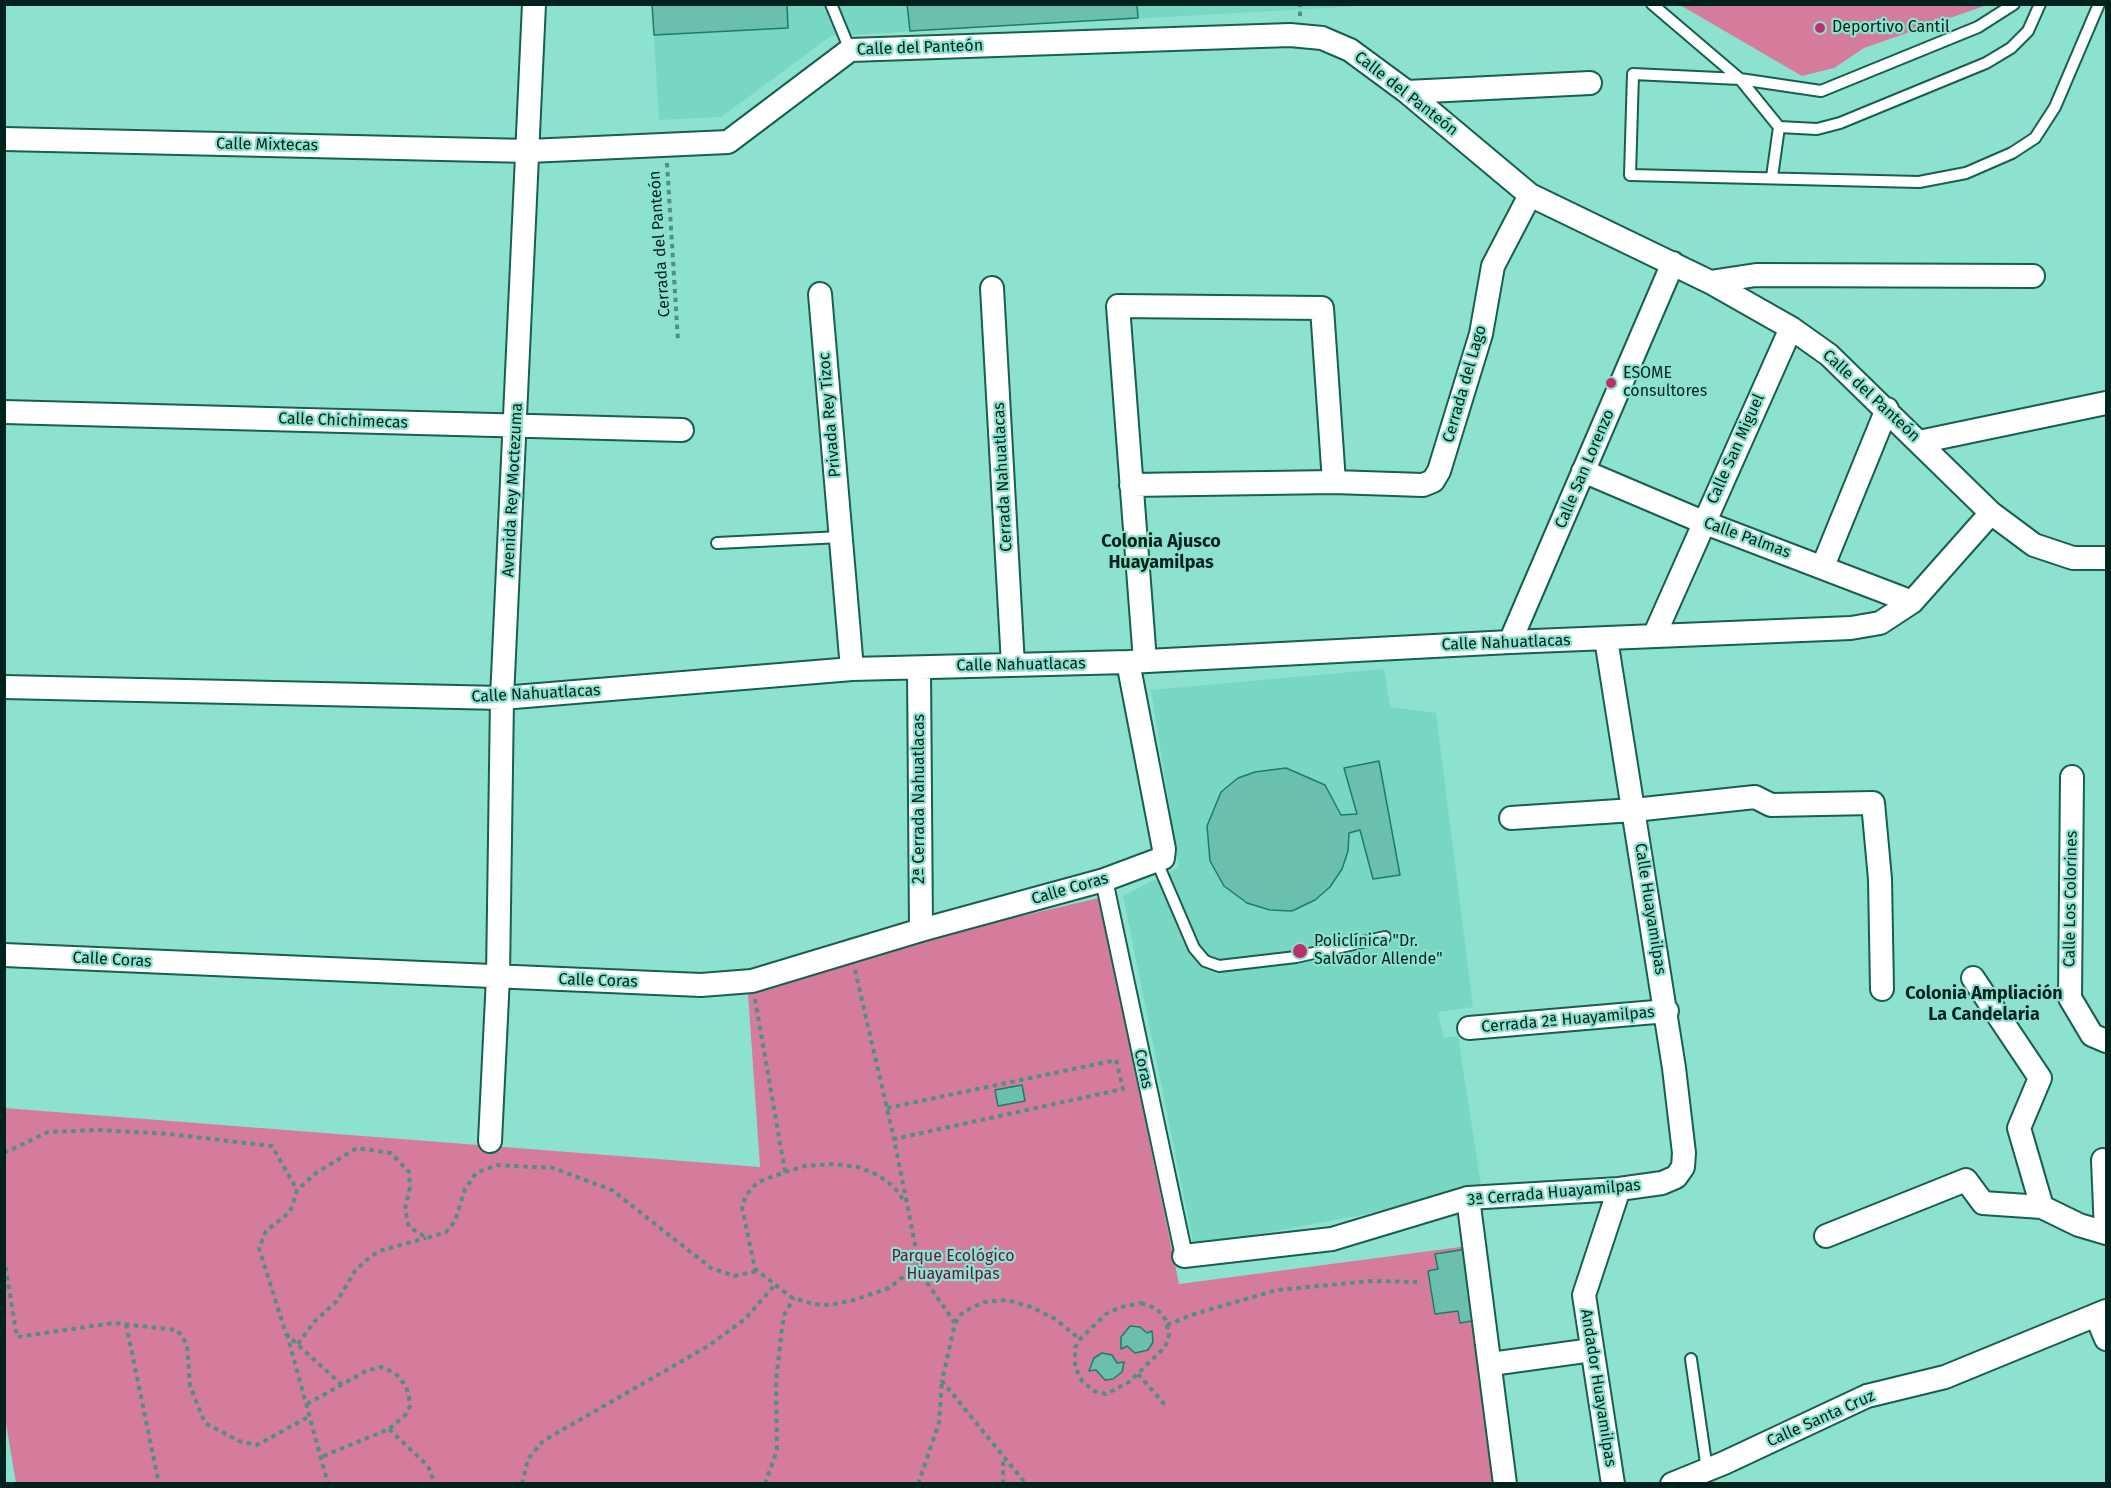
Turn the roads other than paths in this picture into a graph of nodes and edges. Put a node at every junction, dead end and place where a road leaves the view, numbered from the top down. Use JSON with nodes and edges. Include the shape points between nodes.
{"nodes":[{"id":1,"x":534,"y":4,"type":"edge"},
{"id":2,"x":831,"y":4,"type":"edge"},
{"id":3,"x":1652,"y":4,"type":"edge"},
{"id":4,"x":2014,"y":4,"type":"edge"},
{"id":5,"x":2040,"y":4,"type":"edge"},
{"id":6,"x":2099,"y":4,"type":"edge"},
{"id":7,"x":850,"y":50,"type":"junction"},
{"id":8,"x":1740,"y":79,"type":"junction"},
{"id":9,"x":1590,"y":83,"type":"dead end"},
{"id":10,"x":1407,"y":92,"type":"junction"},
{"id":11,"x":1779,"y":127,"type":"junction"},
{"id":12,"x":4,"y":139,"type":"edge"},
{"id":13,"x":529,"y":151,"type":"junction"},
{"id":14,"x":1772,"y":177,"type":"junction"},
{"id":15,"x":1530,"y":195,"type":"junction"},
{"id":16,"x":1673,"y":263,"type":"junction"},
{"id":17,"x":2033,"y":276,"type":"dead end"},
{"id":18,"x":1710,"y":282,"type":"junction"},
{"id":19,"x":992,"y":288,"type":"dead end"},
{"id":20,"x":820,"y":294,"type":"dead end"},
{"id":21,"x":1791,"y":328,"type":"junction"},
{"id":22,"x":2106,"y":403,"type":"edge"},
{"id":23,"x":1887,"y":409,"type":"junction"},
{"id":24,"x":4,"y":412,"type":"edge"},
{"id":25,"x":516,"y":426,"type":"junction"},
{"id":26,"x":682,"y":430,"type":"dead end"},
{"id":27,"x":1919,"y":442,"type":"junction"},
{"id":28,"x":1583,"y":471,"type":"junction"},
{"id":29,"x":1334,"y":482,"type":"junction"},
{"id":30,"x":1131,"y":484,"type":"junction"},
{"id":31,"x":1991,"y":513,"type":"junction"},
{"id":32,"x":1703,"y":522,"type":"junction"},
{"id":33,"x":841,"y":537,"type":"junction"},
{"id":34,"x":717,"y":543,"type":"dead end"},
{"id":35,"x":2106,"y":558,"type":"edge"},
{"id":36,"x":1823,"y":566,"type":"junction"},
{"id":37,"x":1912,"y":602,"type":"junction"},
{"id":38,"x":1654,"y":636,"type":"junction"},
{"id":39,"x":1606,"y":639,"type":"junction"},
{"id":40,"x":1510,"y":642,"type":"junction"},
{"id":41,"x":1136,"y":662,"type":"junction"},
{"id":42,"x":1013,"y":665,"type":"junction"},
{"id":43,"x":919,"y":668,"type":"junction"},
{"id":44,"x":852,"y":669,"type":"junction"},
{"id":45,"x":4,"y":687,"type":"edge"},
{"id":46,"x":502,"y":698,"type":"junction"},
{"id":47,"x":2072,"y":777,"type":"dead end"},
{"id":48,"x":1634,"y":810,"type":"junction"},
{"id":49,"x":1511,"y":818,"type":"dead end"},
{"id":50,"x":1161,"y":855,"type":"junction"},
{"id":51,"x":1104,"y":880,"type":"junction"},
{"id":52,"x":921,"y":930,"type":"junction"},
{"id":53,"x":1385,"y":937,"type":"dead end"},
{"id":54,"x":4,"y":955,"type":"edge"},
{"id":55,"x":498,"y":977,"type":"junction"},
{"id":56,"x":1973,"y":978,"type":"dead end"},
{"id":57,"x":1882,"y":989,"type":"dead end"},
{"id":58,"x":1667,"y":1011,"type":"junction"},
{"id":59,"x":1469,"y":1028,"type":"dead end"},
{"id":60,"x":2106,"y":1041,"type":"edge"},
{"id":61,"x":490,"y":1141,"type":"dead end"},
{"id":62,"x":2103,"y":1160,"type":"dead end"},
{"id":63,"x":1676,"y":1177,"type":"joint"},
{"id":64,"x":1619,"y":1189,"type":"junction"},
{"id":65,"x":1468,"y":1198,"type":"junction"},
{"id":66,"x":2042,"y":1206,"type":"junction"},
{"id":67,"x":2106,"y":1232,"type":"edge"},
{"id":68,"x":1827,"y":1236,"type":"dead end"},
{"id":69,"x":1184,"y":1257,"type":"joint"},
{"id":70,"x":2101,"y":1313,"type":"edge"},
{"id":71,"x":2106,"y":1339,"type":"edge"},
{"id":72,"x":1592,"y":1350,"type":"junction"},
{"id":73,"x":1691,"y":1359,"type":"dead end"},
{"id":74,"x":1491,"y":1364,"type":"junction"},
{"id":75,"x":1707,"y":1470,"type":"junction"},
{"id":76,"x":1505,"y":1484,"type":"edge"},
{"id":77,"x":1613,"y":1484,"type":"edge"},
{"id":78,"x":1672,"y":1484,"type":"edge"}],
"edges":[{"from":1,"to":13,"type":"street","name":"Avenida Rey Moctezuma"},
{"from":2,"to":7,"type":"lane"},
{"from":3,"to":8,"type":"lane"},
{"from":4,"to":8,"type":"lane","via":[[1978,27],[1821,91]]},
{"from":5,"to":11,"type":"lane","via":[[2028,31],[2011,48],[1986,63],[1839,123],[1817,129]]},
{"from":6,"to":14,"type":"lane","via":[[2055,107],[2036,138],[2012,153],[1966,173],[1919,182]]},
{"from":7,"to":10,"type":"street","name":"Calle del Panteón","via":[[1290,35],[1322,38],[1350,50]]},
{"from":7,"to":13,"type":"street","name":"Calle del Panteón","via":[[728,142]]},
{"from":8,"to":11,"type":"lane"},
{"from":8,"to":14,"type":"lane","via":[[1633,74],[1630,176]]},
{"from":9,"to":10,"type":"street"},
{"from":10,"to":15,"type":"street","name":"Calle del Panteón"},
{"from":11,"to":14,"type":"lane"},
{"from":12,"to":13,"type":"street","name":"Calle Mixtecas"},
{"from":13,"to":25,"type":"street","name":"Avenida Rey Moctezuma"},
{"from":15,"to":16,"type":"street","name":"Calle del Panteón"},
{"from":15,"to":29,"type":"street","name":"Cerrada del Lago","via":[[1493,266],[1481,334],[1433,481]]},
{"from":16,"to":18,"type":"street","name":"Calle del Panteón"},
{"from":16,"to":28,"type":"street","name":"Calle San Lorenzo"},
{"from":17,"to":18,"type":"street","via":[[1756,275]]},
{"from":18,"to":21,"type":"street","name":"Calle del Panteón"},
{"from":19,"to":42,"type":"street","name":"Cerrada Nahuatlacas"},
{"from":20,"to":33,"type":"street","name":"Privada Rey Tizoc"},
{"from":21,"to":23,"type":"street","name":"Calle del Panteón","via":[[1829,354]]},
{"from":21,"to":32,"type":"street","name":"Calle San Miguel"},
{"from":22,"to":27,"type":"street"},
{"from":23,"to":27,"type":"street","name":"Calle del Panteón"},
{"from":23,"to":36,"type":"street"},
{"from":24,"to":25,"type":"street","name":"Calle Chichimecas"},
{"from":25,"to":26,"type":"street","name":"Calle Chichimecas"},
{"from":25,"to":46,"type":"street","name":"Avenida Rey Moctezuma"},
{"from":27,"to":31,"type":"street","name":"Calle del Panteón"},
{"from":28,"to":32,"type":"street","name":"Calle Palmas"},
{"from":28,"to":40,"type":"street","name":"Calle San Lorenzo"},
{"from":29,"to":30,"type":"street","name":"Cerrada del Lago"},
{"from":29,"to":30,"type":"street","via":[[1322,308],[1118,306]]},
{"from":30,"to":41,"type":"street"},
{"from":31,"to":35,"type":"street","name":"Calle del Panteón","via":[[2051,553]]},
{"from":31,"to":37,"type":"street","name":"Calle Nahuatlacas"},
{"from":32,"to":36,"type":"street","name":"Calle Palmas"},
{"from":32,"to":38,"type":"street","name":"Calle San Miguel"},
{"from":33,"to":34,"type":"lane"},
{"from":33,"to":44,"type":"street","name":"Privada Rey Tizoc"},
{"from":36,"to":37,"type":"street","name":"Calle Palmas"},
{"from":37,"to":38,"type":"street","name":"Calle Nahuatlacas","via":[[1880,622],[1851,628]]},
{"from":38,"to":39,"type":"street","name":"Calle Nahuatlacas"},
{"from":39,"to":40,"type":"street","name":"Calle Nahuatlacas"},
{"from":39,"to":48,"type":"street","name":"Calle Huayamilpas"},
{"from":40,"to":41,"type":"street","name":"Calle Nahuatlacas"},
{"from":41,"to":42,"type":"street","name":"Calle Nahuatlacas"},
{"from":41,"to":50,"type":"street"},
{"from":42,"to":43,"type":"street","name":"Calle Nahuatlacas"},
{"from":43,"to":44,"type":"street","name":"Calle Nahuatlacas"},
{"from":43,"to":52,"type":"street","name":"2ª Cerrada Nahuatlacas"},
{"from":44,"to":46,"type":"street","name":"Calle Nahuatlacas"},
{"from":45,"to":46,"type":"street","name":"Calle Nahuatlacas"},
{"from":46,"to":55,"type":"street","name":"Avenida Rey Moctezuma"},
{"from":47,"to":60,"type":"street","name":"Calle Los Colorines","via":[[2070,998],[2092,1035]]},
{"from":48,"to":49,"type":"street"},
{"from":48,"to":57,"type":"street","via":[[1755,797],[1771,805],[1873,803],[1880,879]]},
{"from":48,"to":58,"type":"street","name":"Calle Huayamilpas"},
{"from":50,"to":51,"type":"street","name":"Calle Coras"},
{"from":50,"to":53,"type":"lane","via":[[1194,948],[1205,961],[1219,966],[1296,957]]},
{"from":51,"to":52,"type":"street","name":"Calle Coras"},
{"from":51,"to":69,"type":"street","name":"Coras"},
{"from":52,"to":55,"type":"street","name":"Calle Coras","via":[[752,981],[701,985]]},
{"from":54,"to":55,"type":"street","name":"Calle Coras"},
{"from":55,"to":61,"type":"street","name":"Avenida Rey Moctezuma"},
{"from":56,"to":66,"type":"street","via":[[2040,1078],[2019,1128]]},
{"from":58,"to":59,"type":"street","name":"Cerrada 2ª Huayamilpas"},
{"from":58,"to":63,"type":"street","name":"Calle Huayamilpas","via":[[1684,1152],[1683,1167]]},
{"from":62,"to":67,"type":"street"},
{"from":63,"to":64,"type":"street","name":"3ª Cerrada Huayamilpas"},
{"from":64,"to":65,"type":"street","name":"3ª Cerrada Huayamilpas"},
{"from":64,"to":72,"type":"street","name":"Andador Huayamilpas","via":[[1584,1295]]},
{"from":65,"to":69,"type":"street","name":"3ª Cerrada Huayamilpas","via":[[1332,1239]]},
{"from":65,"to":74,"type":"street"},
{"from":66,"to":67,"type":"street","via":[[2079,1225]]},
{"from":66,"to":68,"type":"street","via":[[1983,1203],[1966,1179]]},
{"from":70,"to":71,"type":"street"},
{"from":70,"to":75,"type":"street","name":"Calle Santa Cruz","via":[[1945,1377],[1867,1396]]},
{"from":72,"to":74,"type":"street"},
{"from":72,"to":77,"type":"street","name":"Andador Huayamilpas"},
{"from":73,"to":75,"type":"lane"},
{"from":74,"to":76,"type":"street"},
{"from":75,"to":78,"type":"street","name":"Calle Santa Cruz"}]}
